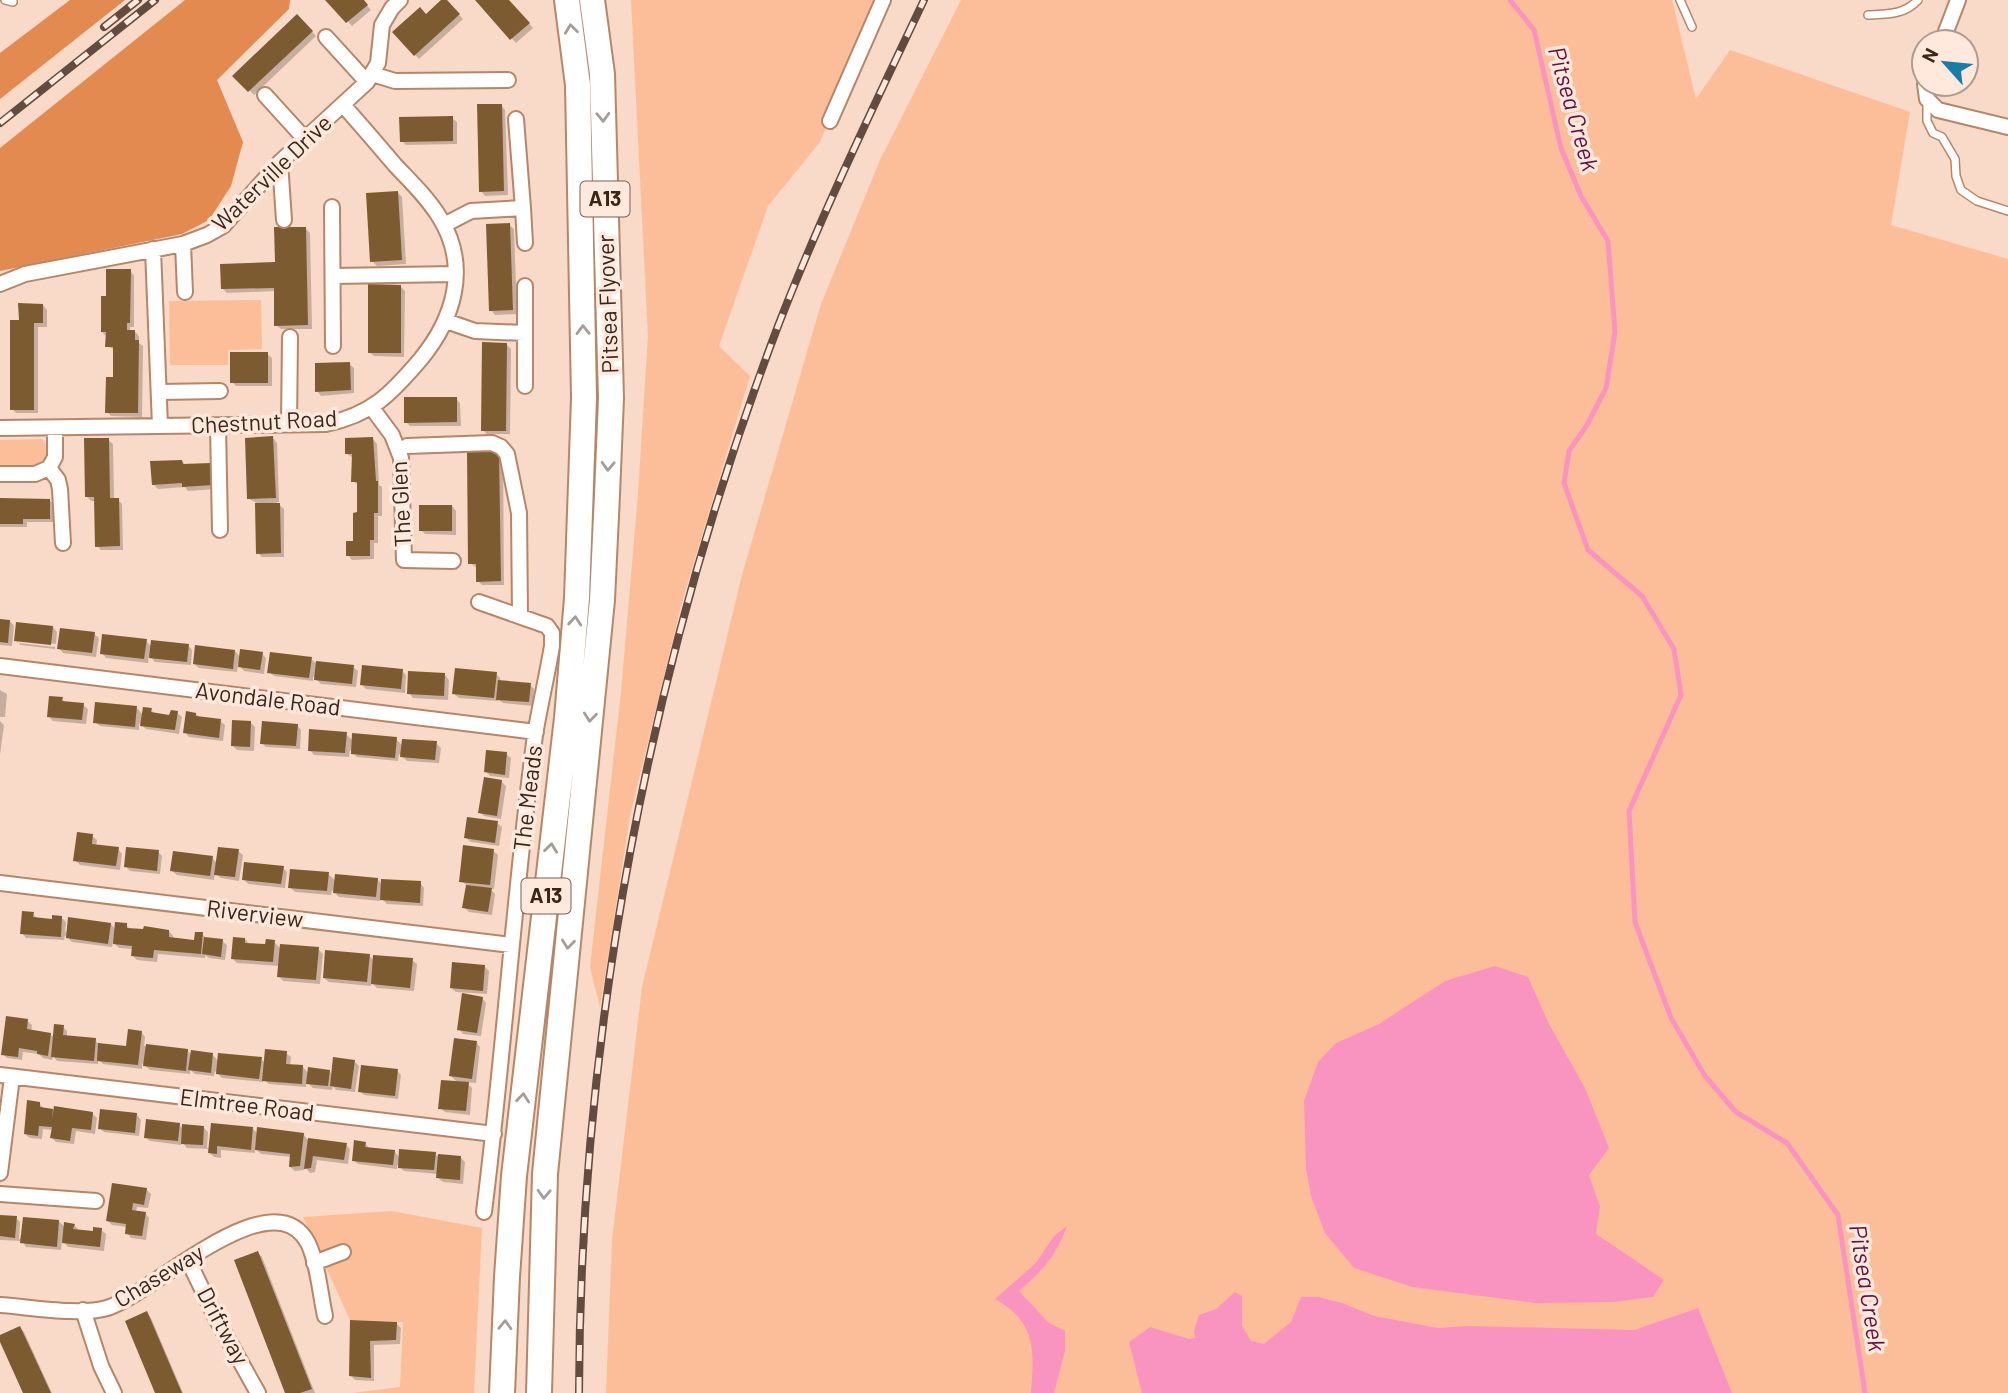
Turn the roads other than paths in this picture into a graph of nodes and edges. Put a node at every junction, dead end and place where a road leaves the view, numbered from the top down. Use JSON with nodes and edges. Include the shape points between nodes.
{"nodes":[{"id":1,"x":567,"y":0,"type":"edge"},
{"id":2,"x":594,"y":0,"type":"edge"},
{"id":3,"x":883,"y":0,"type":"edge"},
{"id":4,"x":1680,"y":0,"type":"edge"},
{"id":5,"x":1918,"y":0,"type":"edge"},
{"id":6,"x":1958,"y":0,"type":"edge"},
{"id":7,"x":397,"y":1,"type":"edge"},
{"id":8,"x":1868,"y":15,"type":"dead end"},
{"id":9,"x":1692,"y":27,"type":"dead end"},
{"id":10,"x":1947,"y":28,"type":"edge"},
{"id":11,"x":326,"y":37,"type":"dead end"},
{"id":12,"x":370,"y":78,"type":"junction"},
{"id":13,"x":509,"y":80,"type":"dead end"},
{"id":14,"x":265,"y":95,"type":"dead end"},
{"id":15,"x":1926,"y":98,"type":"edge"},
{"id":16,"x":1930,"y":98,"type":"edge"},
{"id":17,"x":343,"y":104,"type":"junction"},
{"id":18,"x":516,"y":119,"type":"dead end"},
{"id":19,"x":830,"y":121,"type":"dead end"},
{"id":20,"x":2008,"y":127,"type":"edge"},
{"id":21,"x":305,"y":139,"type":"junction"},
{"id":22,"x":280,"y":162,"type":"junction"},
{"id":23,"x":332,"y":207,"type":"dead end"},
{"id":24,"x":523,"y":208,"type":"junction"},
{"id":25,"x":2008,"y":211,"type":"edge"},
{"id":26,"x":284,"y":220,"type":"dead end"},
{"id":27,"x":444,"y":225,"type":"junction"},
{"id":28,"x":525,"y":243,"type":"dead end"},
{"id":29,"x":183,"y":244,"type":"junction"},
{"id":30,"x":153,"y":249,"type":"junction"},
{"id":31,"x":455,"y":274,"type":"junction"},
{"id":32,"x":333,"y":276,"type":"junction"},
{"id":33,"x":0,"y":284,"type":"edge"},
{"id":34,"x":525,"y":286,"type":"dead end"},
{"id":35,"x":185,"y":292,"type":"dead end"},
{"id":36,"x":446,"y":321,"type":"junction"},
{"id":37,"x":525,"y":333,"type":"junction"},
{"id":38,"x":290,"y":337,"type":"dead end"},
{"id":39,"x":332,"y":346,"type":"dead end"},
{"id":40,"x":525,"y":386,"type":"dead end"},
{"id":41,"x":220,"y":391,"type":"dead end"},
{"id":42,"x":159,"y":392,"type":"junction"},
{"id":43,"x":372,"y":408,"type":"junction"},
{"id":44,"x":289,"y":425,"type":"junction"},
{"id":45,"x":160,"y":426,"type":"junction"},
{"id":46,"x":218,"y":426,"type":"junction"},
{"id":47,"x":0,"y":428,"type":"edge"},
{"id":48,"x":55,"y":428,"type":"junction"},
{"id":49,"x":407,"y":446,"type":"dead end"},
{"id":50,"x":49,"y":468,"type":"junction"},
{"id":51,"x":0,"y":474,"type":"edge"},
{"id":52,"x":220,"y":530,"type":"dead end"},
{"id":53,"x":63,"y":543,"type":"dead end"},
{"id":54,"x":453,"y":561,"type":"dead end"},
{"id":55,"x":479,"y":602,"type":"dead end"},
{"id":56,"x":520,"y":615,"type":"junction"},
{"id":57,"x":0,"y":666,"type":"edge"},
{"id":58,"x":536,"y":732,"type":"junction"},
{"id":59,"x":0,"y":883,"type":"edge"},
{"id":60,"x":511,"y":945,"type":"junction"},
{"id":61,"x":6,"y":1076,"type":"edge"},
{"id":62,"x":494,"y":1134,"type":"junction"},
{"id":63,"x":0,"y":1173,"type":"edge"},
{"id":64,"x":0,"y":1194,"type":"edge"},
{"id":65,"x":96,"y":1201,"type":"dead end"},
{"id":66,"x":484,"y":1212,"type":"dead end"},
{"id":67,"x":343,"y":1252,"type":"dead end"},
{"id":68,"x":188,"y":1260,"type":"junction"},
{"id":69,"x":314,"y":1263,"type":"junction"},
{"id":70,"x":0,"y":1305,"type":"edge"},
{"id":71,"x":83,"y":1310,"type":"junction"},
{"id":72,"x":325,"y":1315,"type":"dead end"},
{"id":73,"x":114,"y":1393,"type":"edge"},
{"id":74,"x":258,"y":1393,"type":"edge"},
{"id":75,"x":502,"y":1393,"type":"edge"},
{"id":76,"x":539,"y":1393,"type":"edge"}],
"edges":[{"from":75,"to":1,"type":"highway","name":"Pitsea Flyover","number":"A13","one_way":true,"via":[[514,1176],[578,598],[584,398],[578,86]]},
{"from":2,"to":76,"type":"highway","name":"Pitsea Flyover","number":"A13","one_way":true,"via":[[601,74],[611,398],[602,600],[545,1174]]},
{"from":3,"to":19,"type":"street"},
{"from":4,"to":9,"type":"lane"},
{"from":5,"to":8,"type":"lane","via":[[1900,12]]},
{"from":6,"to":10,"type":"street"},
{"from":7,"to":12,"type":"street","via":[[382,25],[378,63]]},
{"from":11,"to":12,"type":"street"},
{"from":12,"to":13,"type":"street"},
{"from":12,"to":17,"type":"street","name":"Waterville Drive"},
{"from":14,"to":21,"type":"street"},
{"from":15,"to":25,"type":"lane","via":[[1927,121],[1955,159],[1961,190],[1977,201]]},
{"from":16,"to":20,"type":"street","via":[[1938,110]]},
{"from":17,"to":21,"type":"street","name":"Waterville Drive"},
{"from":17,"to":27,"type":"street","name":"Chestnut Road"},
{"from":18,"to":24,"type":"street"},
{"from":21,"to":22,"type":"street","name":"Waterville Drive"},
{"from":22,"to":26,"type":"street"},
{"from":22,"to":29,"type":"street","name":"Waterville Drive","via":[[223,226]]},
{"from":23,"to":32,"type":"street"},
{"from":24,"to":27,"type":"street","via":[[471,211]]},
{"from":24,"to":28,"type":"street"},
{"from":27,"to":31,"type":"street","name":"Chestnut Road"},
{"from":29,"to":30,"type":"street","name":"Waterville Drive"},
{"from":29,"to":35,"type":"street"},
{"from":30,"to":33,"type":"street","name":"Waterville Drive","via":[[25,274]]},
{"from":30,"to":42,"type":"street","name":"Chestnut Road"},
{"from":31,"to":32,"type":"street"},
{"from":31,"to":36,"type":"street","name":"Chestnut Road"},
{"from":32,"to":39,"type":"street"},
{"from":34,"to":37,"type":"street"},
{"from":36,"to":37,"type":"street","via":[[475,331]]},
{"from":36,"to":43,"type":"street","name":"Chestnut Road","via":[[406,376]]},
{"from":37,"to":40,"type":"street"},
{"from":38,"to":44,"type":"street"},
{"from":41,"to":42,"type":"street"},
{"from":42,"to":45,"type":"street","name":"Chestnut Road"},
{"from":43,"to":44,"type":"street","name":"Chestnut Road","via":[[332,422]]},
{"from":43,"to":54,"type":"street","name":"The Glen","via":[[392,435],[401,458],[404,559]]},
{"from":44,"to":46,"type":"street","name":"Chestnut Road"},
{"from":45,"to":46,"type":"street","name":"Chestnut Road"},
{"from":45,"to":48,"type":"street","name":"Chestnut Road"},
{"from":46,"to":52,"type":"street"},
{"from":47,"to":48,"type":"street","name":"Chestnut Road"},
{"from":48,"to":50,"type":"street","via":[[55,457]]},
{"from":49,"to":56,"type":"street","via":[[492,443],[507,454],[519,513]]},
{"from":50,"to":51,"type":"street","via":[[35,474]]},
{"from":50,"to":53,"type":"street","via":[[60,489]]},
{"from":55,"to":56,"type":"street","name":"The Meads"},
{"from":56,"to":58,"type":"street","name":"The Meads","via":[[547,626],[552,634]]},
{"from":57,"to":58,"type":"street","name":"Avondale Road"},
{"from":58,"to":60,"type":"street","name":"The Meads"},
{"from":59,"to":60,"type":"street","name":"Riverview"},
{"from":60,"to":62,"type":"street","name":"The Meads"},
{"from":61,"to":62,"type":"street","name":"Elmtree Road"},
{"from":61,"to":63,"type":"street"},
{"from":62,"to":66,"type":"street","name":"The Meads"},
{"from":64,"to":65,"type":"street"},
{"from":67,"to":69,"type":"street"},
{"from":68,"to":69,"type":"street","name":"Chaseway","via":[[228,1235],[258,1223],[275,1222],[291,1226],[307,1241]]},
{"from":68,"to":71,"type":"street","name":"Chaseway","via":[[127,1300]]},
{"from":68,"to":74,"type":"street","name":"Driftway"},
{"from":69,"to":72,"type":"street"},
{"from":70,"to":71,"type":"street","name":"Chaseway"},
{"from":71,"to":73,"type":"street"}]}
